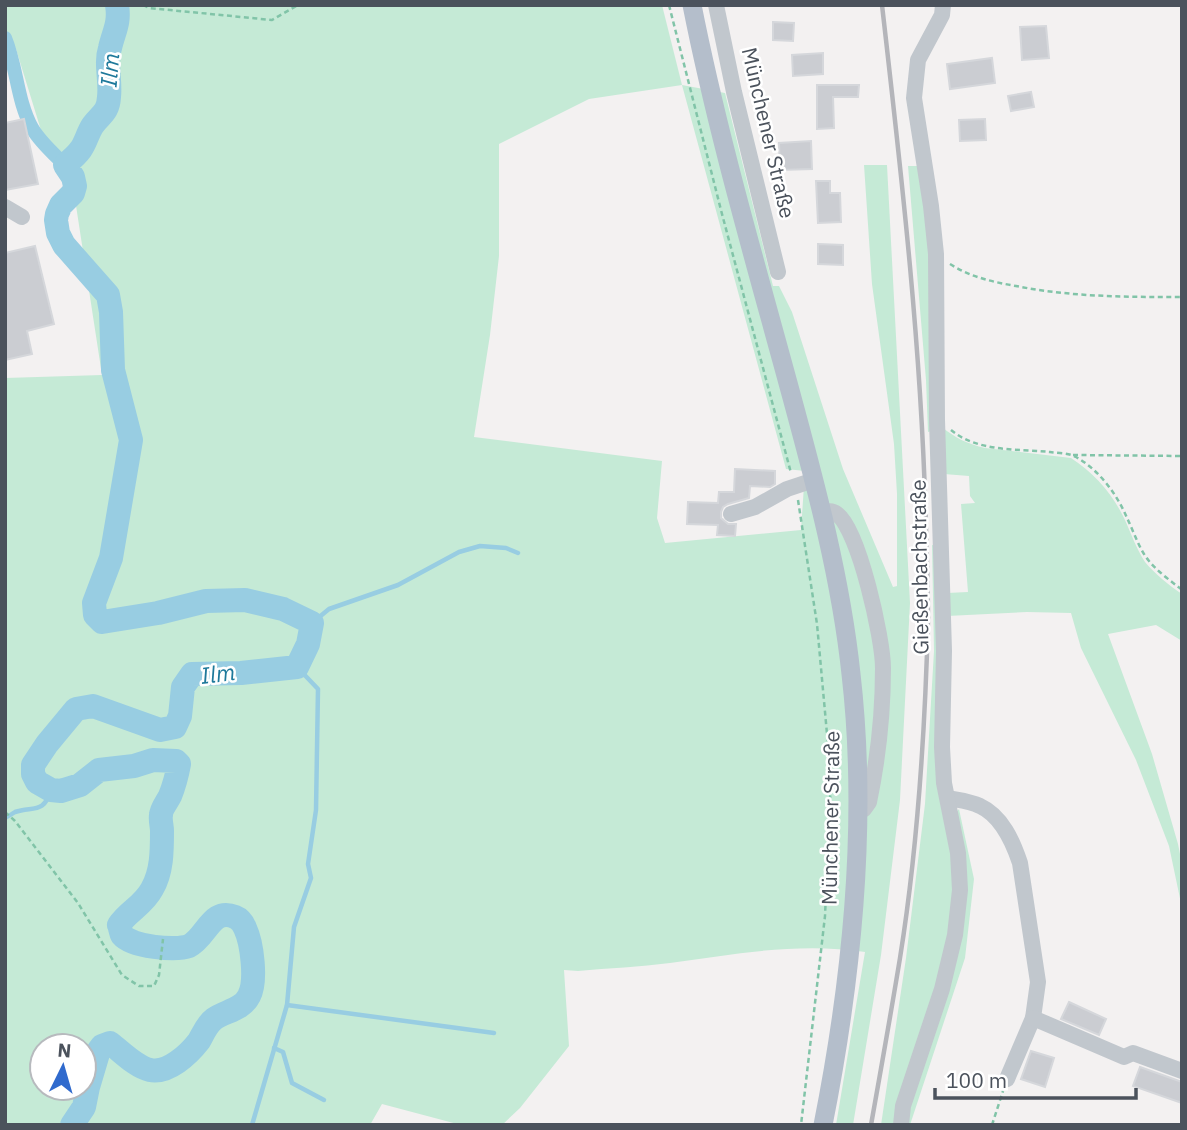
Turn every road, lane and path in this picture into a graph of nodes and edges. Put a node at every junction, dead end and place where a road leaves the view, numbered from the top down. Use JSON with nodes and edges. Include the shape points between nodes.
{"nodes":[{"id":1,"x":142,"y":5,"type":"edge"},
{"id":2,"x":298,"y":5,"type":"edge"},
{"id":3,"x":669,"y":5,"type":"edge"},
{"id":4,"x":692,"y":5,"type":"edge"},
{"id":5,"x":716,"y":5,"type":"edge"},
{"id":6,"x":943,"y":5,"type":"edge"},
{"id":7,"x":5,"y":207,"type":"edge"},
{"id":8,"x":22,"y":217,"type":"dead end"},
{"id":9,"x":936,"y":254,"type":"junction"},
{"id":10,"x":778,"y":272,"type":"dead end"},
{"id":11,"x":1182,"y":297,"type":"edge"},
{"id":12,"x":937,"y":420,"type":"junction"},
{"id":13,"x":1073,"y":455,"type":"junction"},
{"id":14,"x":1182,"y":456,"type":"edge"},
{"id":15,"x":814,"y":480,"type":"junction"},
{"id":16,"x":795,"y":486,"type":"junction"},
{"id":17,"x":822,"y":513,"type":"junction"},
{"id":18,"x":731,"y":514,"type":"dead end"},
{"id":19,"x":1182,"y":590,"type":"edge"},
{"id":20,"x":948,"y":798,"type":"junction"},
{"id":21,"x":858,"y":809,"type":"junction"},
{"id":22,"x":5,"y":812,"type":"edge"},
{"id":23,"x":163,"y":939,"type":"dead end"},
{"id":24,"x":1033,"y":1018,"type":"junction"},
{"id":25,"x":1182,"y":1071,"type":"edge"},
{"id":26,"x":1007,"y":1079,"type":"joint"},
{"id":27,"x":801,"y":1125,"type":"edge"},
{"id":28,"x":822,"y":1125,"type":"edge"},
{"id":29,"x":901,"y":1125,"type":"edge"},
{"id":30,"x":992,"y":1125,"type":"edge"}],
"edges":[{"from":1,"to":2,"type":"path","via":[[272,20]]},
{"from":3,"to":16,"type":"path"},
{"from":4,"to":15,"type":"main road","name":"Münchener Straße","via":[[712,102]]},
{"from":5,"to":10,"type":"street","name":"Münchener Straße"},
{"from":6,"to":9,"type":"street","name":"Gießenbachstraße","via":[[918,60],[914,98]]},
{"from":7,"to":8,"type":"street"},
{"from":9,"to":11,"type":"path","via":[[961,271],[988,281],[1040,291],[1122,298]]},
{"from":9,"to":12,"type":"street","name":"Gießenbachstraße"},
{"from":12,"to":13,"type":"path","via":[[972,442]]},
{"from":12,"to":20,"type":"street","name":"Gießenbachstraße","via":[[943,783]]},
{"from":13,"to":14,"type":"path"},
{"from":13,"to":19,"type":"path","via":[[1110,488],[1149,561]]},
{"from":15,"to":16,"type":"street"},
{"from":15,"to":17,"type":"main road","name":"Münchener Straße"},
{"from":16,"to":18,"type":"street"},
{"from":16,"to":27,"type":"path","via":[[817,624],[831,778],[825,916]]},
{"from":17,"to":21,"type":"main road","name":"Münchener Straße","via":[[851,675]]},
{"from":17,"to":21,"type":"street","via":[[836,514],[850,533],[880,636],[883,666],[876,754],[869,802]]},
{"from":20,"to":24,"type":"street","via":[[988,811],[1014,846],[1038,982]]},
{"from":20,"to":29,"type":"street","name":"Gießenbachstraße","via":[[960,890],[955,935]]},
{"from":21,"to":28,"type":"main road","name":"Münchener Straße","via":[[845,988]]},
{"from":22,"to":23,"type":"path","via":[[78,903],[122,975],[139,986],[154,986]]},
{"from":24,"to":25,"type":"street","via":[[1124,1057],[1133,1053]]},
{"from":24,"to":26,"type":"street"},
{"from":26,"to":30,"type":"path"}]}
